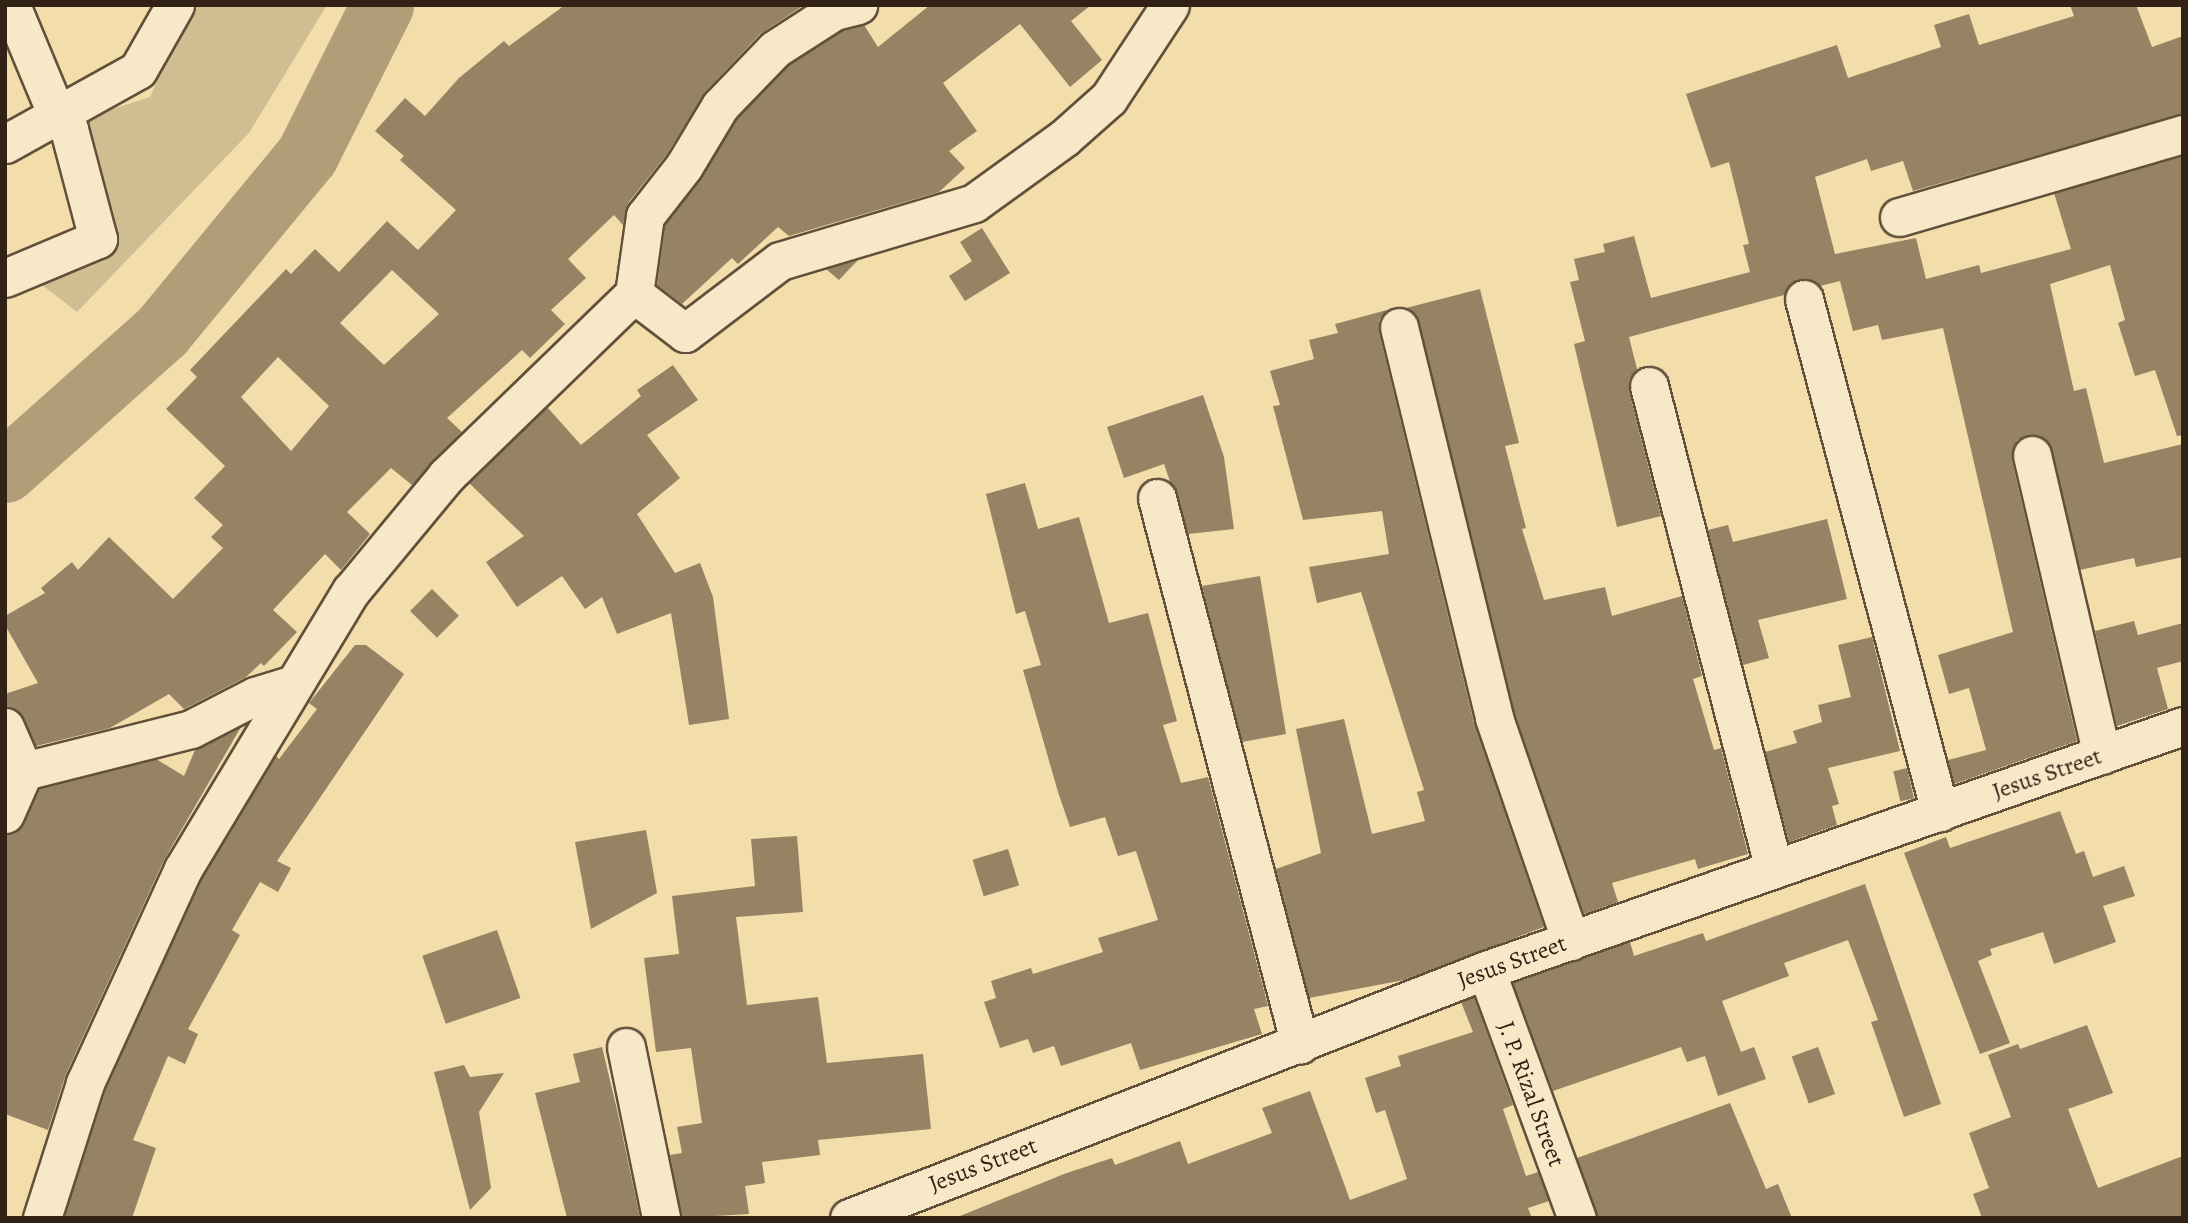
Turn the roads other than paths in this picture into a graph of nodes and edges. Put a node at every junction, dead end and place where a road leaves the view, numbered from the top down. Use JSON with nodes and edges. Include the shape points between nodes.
{"nodes":[{"id":1,"x":11,"y":5,"type":"edge"},
{"id":2,"x":175,"y":5,"type":"edge"},
{"id":3,"x":858,"y":5,"type":"edge"},
{"id":4,"x":1170,"y":5,"type":"edge"},
{"id":5,"x":58,"y":118,"type":"junction"},
{"id":6,"x":2180,"y":143,"type":"edge"},
{"id":7,"x":5,"y":144,"type":"edge"},
{"id":8,"x":1899,"y":217,"type":"dead end"},
{"id":9,"x":5,"y":278,"type":"edge"},
{"id":10,"x":634,"y":294,"type":"junction"},
{"id":11,"x":1804,"y":299,"type":"dead end"},
{"id":12,"x":1399,"y":327,"type":"dead end"},
{"id":13,"x":1649,"y":386,"type":"dead end"},
{"id":14,"x":2032,"y":455,"type":"dead end"},
{"id":15,"x":1157,"y":498,"type":"dead end"},
{"id":16,"x":294,"y":684,"type":"junction"},
{"id":17,"x":2183,"y":726,"type":"edge"},
{"id":18,"x":5,"y":727,"type":"edge"},
{"id":19,"x":2102,"y":755,"type":"junction"},
{"id":20,"x":24,"y":771,"type":"junction"},
{"id":21,"x":1940,"y":812,"type":"junction"},
{"id":22,"x":5,"y":814,"type":"edge"},
{"id":23,"x":1774,"y":869,"type":"junction"},
{"id":24,"x":1571,"y":941,"type":"junction"},
{"id":25,"x":1486,"y":970,"type":"junction"},
{"id":26,"x":1300,"y":1045,"type":"junction"},
{"id":27,"x":626,"y":1047,"type":"dead end"},
{"id":28,"x":898,"y":1208,"type":"edge"},
{"id":29,"x":42,"y":1218,"type":"edge"},
{"id":30,"x":661,"y":1218,"type":"edge"},
{"id":31,"x":849,"y":1218,"type":"edge"},
{"id":32,"x":1577,"y":1218,"type":"edge"}],
"edges":[{"from":1,"to":5,"type":"street"},
{"from":2,"to":5,"type":"street","via":[[138,70]]},
{"from":3,"to":10,"type":"street","via":[[834,10],[775,49],[720,106],[684,166],[645,216]]},
{"from":4,"to":10,"type":"street","via":[[1109,98],[1064,138],[974,203],[780,261],[685,333]]},
{"from":5,"to":7,"type":"street"},
{"from":5,"to":9,"type":"street","via":[[69,130],[98,239]]},
{"from":6,"to":8,"type":"street"},
{"from":10,"to":16,"type":"street","via":[[446,476],[351,592]]},
{"from":11,"to":21,"type":"street"},
{"from":12,"to":24,"type":"street","via":[[1494,718]]},
{"from":13,"to":23,"type":"street"},
{"from":14,"to":19,"type":"street"},
{"from":15,"to":26,"type":"street"},
{"from":16,"to":20,"type":"street","via":[[255,696],[191,729]]},
{"from":16,"to":29,"type":"street","via":[[183,869],[128,984],[85,1083]]},
{"from":17,"to":19,"type":"street","name":"Jesus Street"},
{"from":18,"to":20,"type":"street"},
{"from":19,"to":21,"type":"street","name":"Jesus Street"},
{"from":20,"to":22,"type":"street"},
{"from":21,"to":23,"type":"street","name":"Jesus Street"},
{"from":23,"to":24,"type":"street","name":"Jesus Street"},
{"from":24,"to":25,"type":"street","name":"Jesus Street"},
{"from":25,"to":26,"type":"street","name":"Jesus Street"},
{"from":25,"to":32,"type":"street","name":"J. P. Rizal Street"},
{"from":26,"to":28,"type":"street","name":"Jesus Street"},
{"from":27,"to":30,"type":"street"},
{"from":28,"to":31,"type":"street","name":"Jesus Street"}]}
